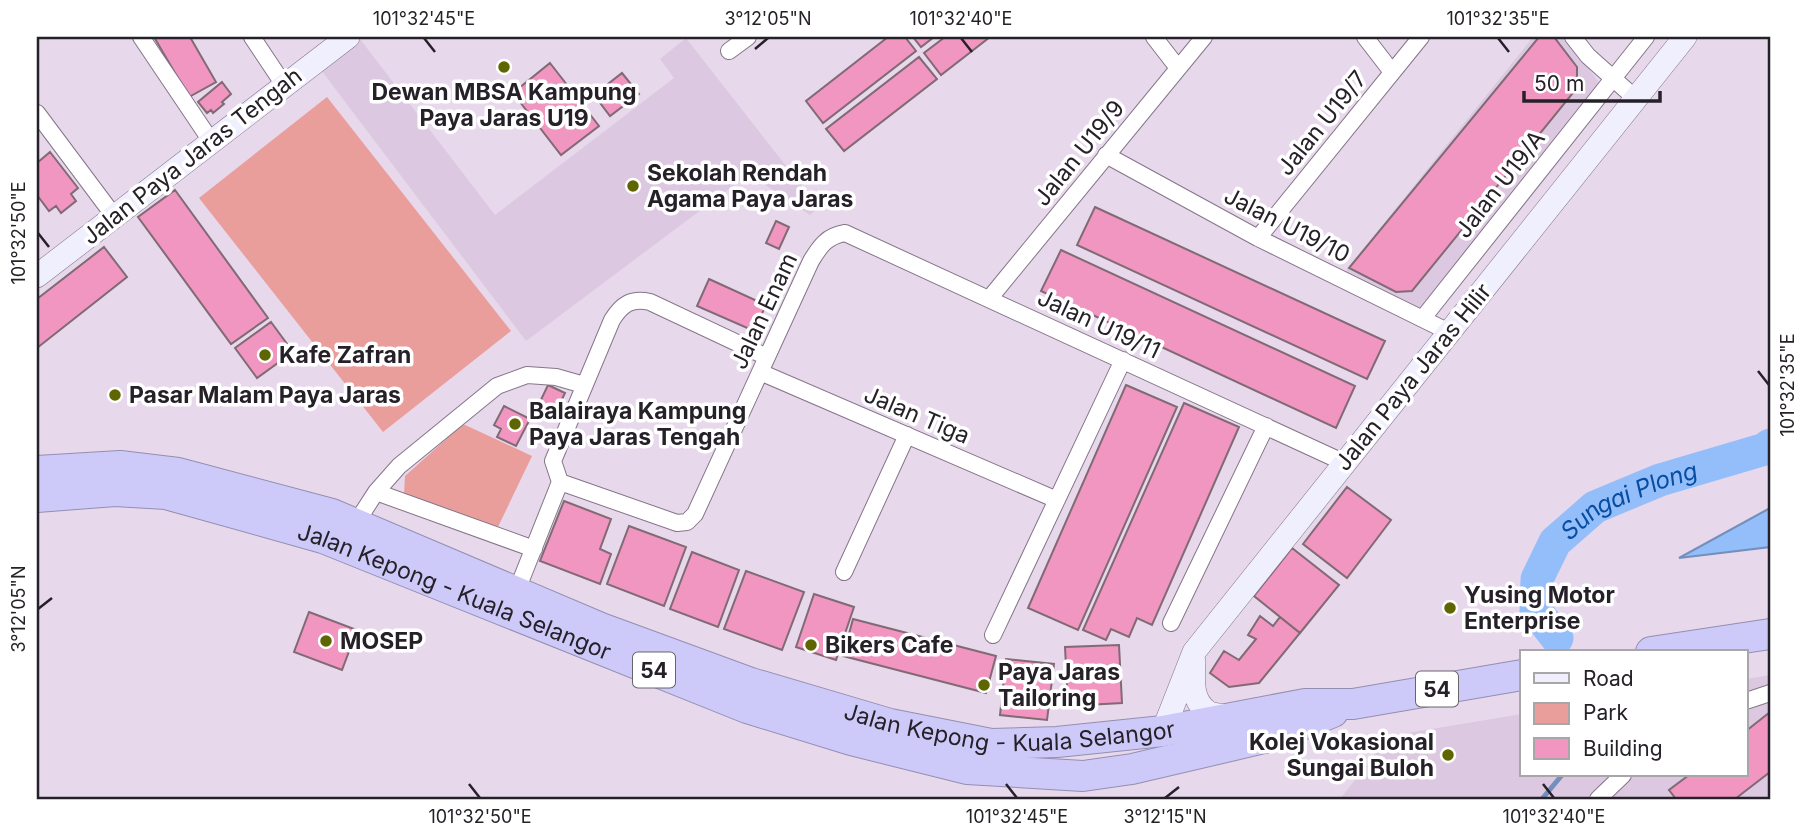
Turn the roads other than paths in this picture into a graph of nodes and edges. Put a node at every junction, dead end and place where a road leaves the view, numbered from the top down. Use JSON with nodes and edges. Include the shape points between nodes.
{"nodes":[{"id":1,"x":141,"y":37,"type":"edge"},
{"id":2,"x":252,"y":37,"type":"edge"},
{"id":3,"x":348,"y":37,"type":"edge"},
{"id":4,"x":748,"y":37,"type":"edge"},
{"id":5,"x":1154,"y":37,"type":"edge"},
{"id":6,"x":1204,"y":37,"type":"edge"},
{"id":7,"x":1365,"y":37,"type":"edge"},
{"id":8,"x":1421,"y":37,"type":"edge"},
{"id":9,"x":1573,"y":37,"type":"edge"},
{"id":10,"x":1646,"y":37,"type":"edge"},
{"id":11,"x":1685,"y":37,"type":"edge"},
{"id":12,"x":729,"y":51,"type":"dead end"},
{"id":13,"x":1178,"y":68,"type":"junction"},
{"id":14,"x":1392,"y":72,"type":"junction"},
{"id":15,"x":1613,"y":79,"type":"junction"},
{"id":16,"x":284,"y":85,"type":"junction"},
{"id":17,"x":1635,"y":98,"type":"junction"},
{"id":18,"x":37,"y":113,"type":"edge"},
{"id":19,"x":211,"y":141,"type":"junction"},
{"id":20,"x":1107,"y":155,"type":"junction"},
{"id":21,"x":114,"y":216,"type":"junction"},
{"id":22,"x":833,"y":235,"type":"joint"},
{"id":23,"x":1258,"y":238,"type":"junction"},
{"id":24,"x":37,"y":276,"type":"edge"},
{"id":25,"x":989,"y":299,"type":"junction"},
{"id":26,"x":1423,"y":318,"type":"junction"},
{"id":27,"x":1449,"y":332,"type":"junction"},
{"id":28,"x":1123,"y":360,"type":"junction"},
{"id":29,"x":764,"y":364,"type":"junction"},
{"id":30,"x":584,"y":386,"type":"junction"},
{"id":31,"x":1266,"y":426,"type":"junction"},
{"id":32,"x":906,"y":435,"type":"junction"},
{"id":33,"x":1345,"y":463,"type":"junction"},
{"id":34,"x":37,"y":471,"type":"edge"},
{"id":35,"x":560,"y":482,"type":"junction"},
{"id":36,"x":376,"y":492,"type":"junction"},
{"id":37,"x":37,"y":497,"type":"edge"},
{"id":38,"x":1056,"y":500,"type":"junction"},
{"id":39,"x":356,"y":523,"type":"junction"},
{"id":40,"x":534,"y":549,"type":"junction"},
{"id":41,"x":844,"y":572,"type":"dead end"},
{"id":42,"x":517,"y":590,"type":"junction"},
{"id":43,"x":1171,"y":623,"type":"dead end"},
{"id":44,"x":1770,"y":634,"type":"edge"},
{"id":45,"x":993,"y":635,"type":"dead end"},
{"id":46,"x":1692,"y":649,"type":"edge"},
{"id":47,"x":1194,"y":652,"type":"junction"},
{"id":48,"x":1520,"y":675,"type":"edge"},
{"id":49,"x":1770,"y":693,"type":"edge"},
{"id":50,"x":1748,"y":700,"type":"edge"},
{"id":51,"x":1353,"y":704,"type":"junction"},
{"id":52,"x":1236,"y":718,"type":"junction"},
{"id":53,"x":1163,"y":731,"type":"junction"},
{"id":54,"x":1277,"y":735,"type":"junction"},
{"id":55,"x":967,"y":769,"type":"junction"},
{"id":56,"x":1622,"y":776,"type":"edge"},
{"id":57,"x":1598,"y":799,"type":"edge"}],
"edges":[{"from":1,"to":19,"type":"street"},
{"from":2,"to":16,"type":"street"},
{"from":3,"to":16,"type":"street","name":"Jalan Paya Jaras Tengah"},
{"from":4,"to":12,"type":"street"},
{"from":5,"to":13,"type":"street"},
{"from":6,"to":13,"type":"street","name":"Jalan U19/9"},
{"from":7,"to":14,"type":"street"},
{"from":8,"to":14,"type":"street","name":"Jalan U19/7"},
{"from":9,"to":15,"type":"street"},
{"from":10,"to":15,"type":"street","name":"Jalan U19/A"},
{"from":11,"to":17,"type":"street","name":"Jalan Paya Jaras Hilir"},
{"from":13,"to":20,"type":"street","name":"Jalan U19/9"},
{"from":14,"to":23,"type":"street","name":"Jalan U19/7"},
{"from":15,"to":17,"type":"street"},
{"from":15,"to":26,"type":"street","name":"Jalan U19/A"},
{"from":16,"to":19,"type":"street","name":"Jalan Paya Jaras Tengah"},
{"from":17,"to":27,"type":"street","name":"Jalan Paya Jaras Hilir"},
{"from":18,"to":21,"type":"street"},
{"from":19,"to":21,"type":"street","name":"Jalan Paya Jaras Tengah"},
{"from":20,"to":23,"type":"street","name":"Jalan U19/10"},
{"from":20,"to":25,"type":"street","name":"Jalan U19/9"},
{"from":21,"to":24,"type":"street","name":"Jalan Paya Jaras Tengah"},
{"from":22,"to":25,"type":"street","name":"Jalan U19/11","via":[[856,237]]},
{"from":22,"to":29,"type":"street","name":"Jalan Enam","via":[[811,261]]},
{"from":23,"to":26,"type":"street","name":"Jalan U19/10"},
{"from":25,"to":28,"type":"street","name":"Jalan U19/11"},
{"from":26,"to":27,"type":"street","name":"Jalan U19/10"},
{"from":27,"to":33,"type":"street","name":"Jalan Paya Jaras Hilir"},
{"from":28,"to":31,"type":"street","name":"Jalan U19/11"},
{"from":28,"to":38,"type":"street"},
{"from":29,"to":30,"type":"street","name":"Jalan Tiga","via":[[650,302],[629,301],[612,320]]},
{"from":29,"to":32,"type":"street","name":"Jalan Tiga"},
{"from":29,"to":35,"type":"street","name":"Jalan Enam","via":[[695,514],[687,522],[677,523]]},
{"from":30,"to":35,"type":"street","via":[[553,461]]},
{"from":30,"to":36,"type":"street","via":[[556,377],[527,375],[497,386],[399,466]]},
{"from":31,"to":33,"type":"street","name":"Jalan U19/11"},
{"from":31,"to":43,"type":"street"},
{"from":32,"to":38,"type":"street","name":"Jalan Tiga"},
{"from":32,"to":41,"type":"street"},
{"from":33,"to":47,"type":"street","name":"Jalan Paya Jaras Hilir"},
{"from":34,"to":39,"type":"highway","name":"Jalan Kepong - Kuala Selangor","number":"54","via":[[120,466],[177,472]]},
{"from":35,"to":40,"type":"street"},
{"from":36,"to":39,"type":"street"},
{"from":36,"to":40,"type":"street"},
{"from":37,"to":55,"type":"highway","name":"Jalan Kepong - Kuala Selangor","number":"54","via":[[115,491],[166,494],[323,538],[747,708]]},
{"from":38,"to":45,"type":"street"},
{"from":39,"to":42,"type":"highway","name":"Jalan Kepong - Kuala Selangor","number":"54"},
{"from":40,"to":42,"type":"street"},
{"from":42,"to":53,"type":"highway","name":"Jalan Kepong - Kuala Selangor","number":"54","via":[[601,628],[751,682],[890,724],[991,744]]},
{"from":44,"to":46,"type":"highway"},
{"from":47,"to":52,"type":"street","via":[[1197,699],[1208,712]]},
{"from":47,"to":53,"type":"street","name":"Jalan Paya Jaras Hilir"},
{"from":48,"to":51,"type":"highway","name":"Jalan Kepong - Kuala Selangor","number":"54"},
{"from":49,"to":50,"type":"street"},
{"from":51,"to":52,"type":"highway","name":"Jalan Kepong - Kuala Selangor","number":"54","via":[[1305,704]]},
{"from":51,"to":54,"type":"highway","name":"Jalan Kepong - Kuala Selangor","number":"54"},
{"from":52,"to":53,"type":"highway","name":"Jalan Kepong - Kuala Selangor","number":"54"},
{"from":53,"to":54,"type":"highway","via":[[1176,742],[1196,745],[1261,733]]},
{"from":53,"to":55,"type":"highway","via":[[1141,751],[1107,760]]},
{"from":54,"to":55,"type":"highway","name":"Jalan Kepong - Kuala Selangor","number":"54","via":[[1083,776]]},
{"from":56,"to":57,"type":"street"}]}
